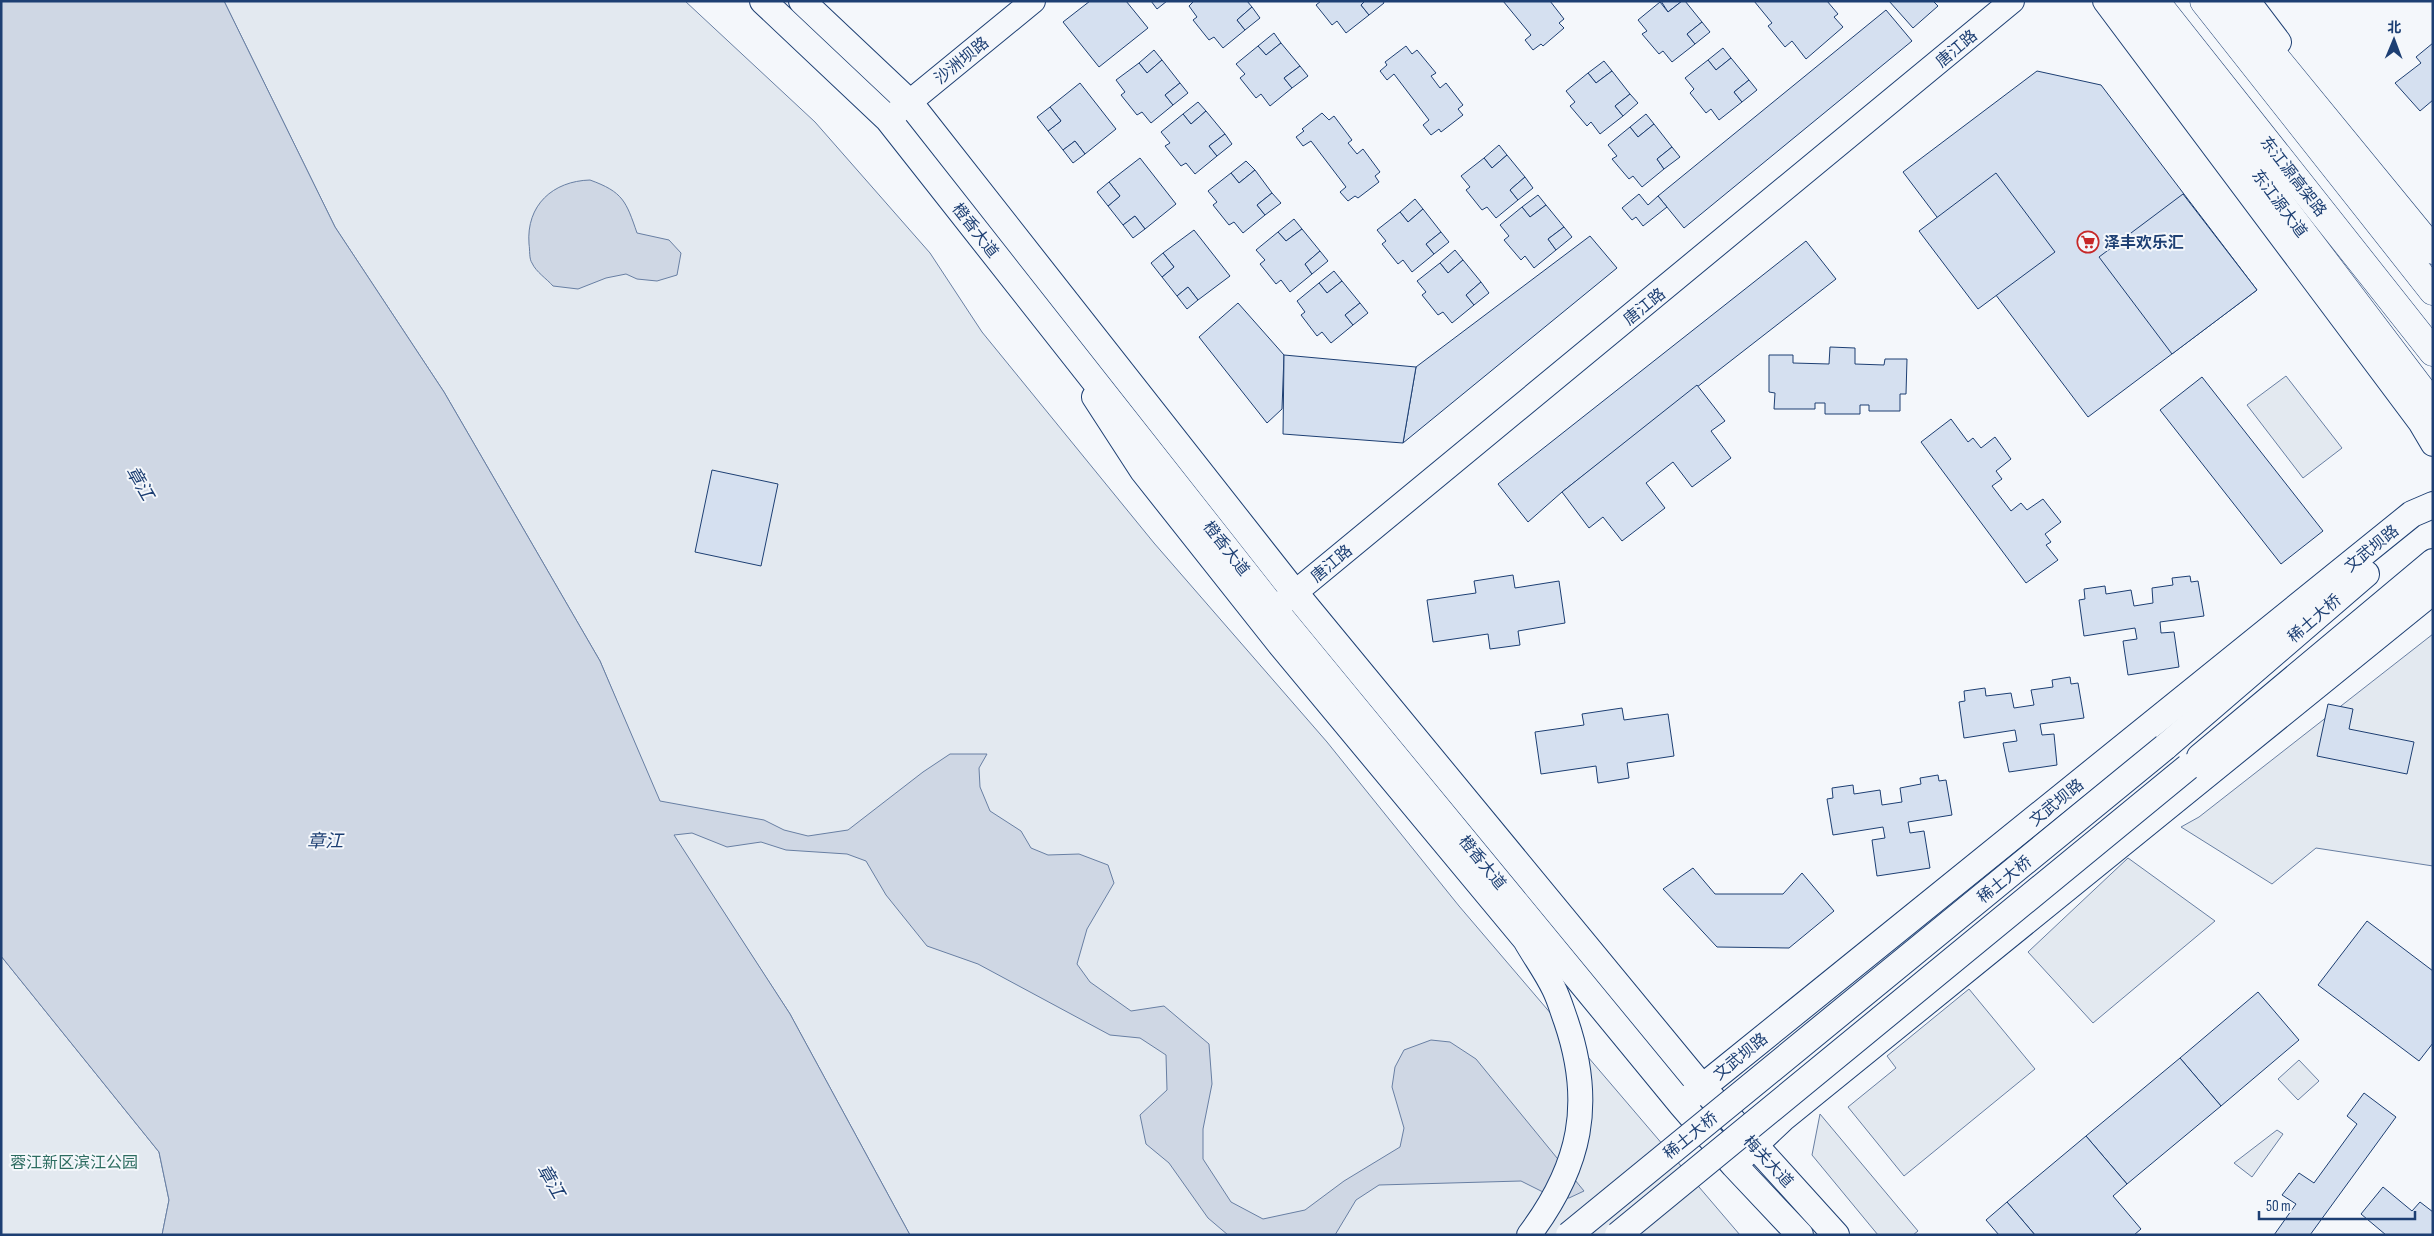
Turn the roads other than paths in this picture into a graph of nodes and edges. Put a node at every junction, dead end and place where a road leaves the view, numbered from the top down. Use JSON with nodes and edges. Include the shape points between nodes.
{"nodes":[{"id":1,"x":763,"y":1,"type":"edge"},
{"id":2,"x":802,"y":1,"type":"edge"},
{"id":3,"x":1033,"y":1,"type":"edge"},
{"id":4,"x":2012,"y":1,"type":"edge"},
{"id":5,"x":2104,"y":1,"type":"edge"},
{"id":6,"x":2127,"y":1,"type":"edge"},
{"id":7,"x":2155,"y":1,"type":"edge"},
{"id":8,"x":2204,"y":1,"type":"edge"},
{"id":9,"x":2229,"y":1,"type":"edge"},
{"id":10,"x":2248,"y":1,"type":"edge"},
{"id":11,"x":909,"y":102,"type":"junction"},
{"id":12,"x":888,"y":119,"type":"junction"},
{"id":13,"x":2433,"y":244,"type":"edge"},
{"id":14,"x":2433,"y":250,"type":"edge"},
{"id":15,"x":1025,"y":291,"type":"junction"},
{"id":16,"x":2433,"y":291,"type":"edge"},
{"id":17,"x":2433,"y":352,"type":"edge"},
{"id":18,"x":2433,"y":405,"type":"edge"},
{"id":19,"x":2433,"y":444,"type":"edge"},
{"id":20,"x":2433,"y":505,"type":"edge"},
{"id":21,"x":2433,"y":516,"type":"edge"},
{"id":22,"x":2433,"y":562,"type":"edge"},
{"id":23,"x":2433,"y":591,"type":"edge"},
{"id":24,"x":1295,"y":593,"type":"junction"},
{"id":25,"x":1275,"y":610,"type":"junction"},
{"id":26,"x":1702,"y":1087,"type":"junction"},
{"id":27,"x":1682,"y":1105,"type":"junction"},
{"id":28,"x":1754,"y":1145,"type":"junction"},
{"id":29,"x":1734,"y":1165,"type":"junction"},
{"id":30,"x":1529,"y":1235,"type":"edge"},
{"id":31,"x":1569,"y":1235,"type":"edge"},
{"id":32,"x":1618,"y":1235,"type":"edge"},
{"id":33,"x":1800,"y":1235,"type":"edge"},
{"id":34,"x":1836,"y":1235,"type":"edge"}],
"edges":[{"from":1,"to":12,"type":"main road","name":"橙香大道"},
{"from":2,"to":11,"type":"main road","name":"橙香大道"},
{"from":3,"to":11,"type":"street","name":"沙洲坝路"},
{"from":4,"to":24,"type":"street","name":"唐江路"},
{"from":5,"to":19,"type":"street","via":[[2414,414]]},
{"from":6,"to":18,"type":"main road","name":"东江源大道"},
{"from":7,"to":17,"type":"main road","name":"东江源高架路"},
{"from":8,"to":16,"type":"main road"},
{"from":9,"to":14,"type":"main road"},
{"from":10,"to":13,"type":"street"},
{"from":11,"to":12,"type":"street","name":"沙洲坝路"},
{"from":11,"to":24,"type":"main road","name":"橙香大道"},
{"from":12,"to":15,"type":"main road","name":"橙香大道"},
{"from":15,"to":25,"type":"main road","name":"橙香大道"},
{"from":15,"to":30,"type":"street","via":[[1142,471],[1279,644],[1525,940],[1555,989],[1573,1042],[1580,1077],[1581,1110],[1576,1141],[1566,1171],[1542,1218]]},
{"from":20,"to":26,"type":"main road","name":"文武坝路","via":[[2412,514]]},
{"from":21,"to":31,"type":"main road","name":"稀土大桥","bridge":true,"via":[[2165,747]]},
{"from":22,"to":32,"type":"main road","name":"稀土大桥","bridge":true},
{"from":23,"to":28,"type":"main road"},
{"from":24,"to":25,"type":"street","name":"唐江路"},
{"from":24,"to":26,"type":"main road","name":"橙香大道"},
{"from":25,"to":27,"type":"main road","name":"橙香大道"},
{"from":26,"to":27,"type":"main road","name":"文武坝路"},
{"from":26,"to":28,"type":"main road","name":"梅关大道"},
{"from":27,"to":29,"type":"main road","name":"梅关大道"},
{"from":28,"to":29,"type":"main road"},
{"from":28,"to":34,"type":"main road","name":"梅关大道"},
{"from":29,"to":33,"type":"main road","name":"梅关大道"}]}
